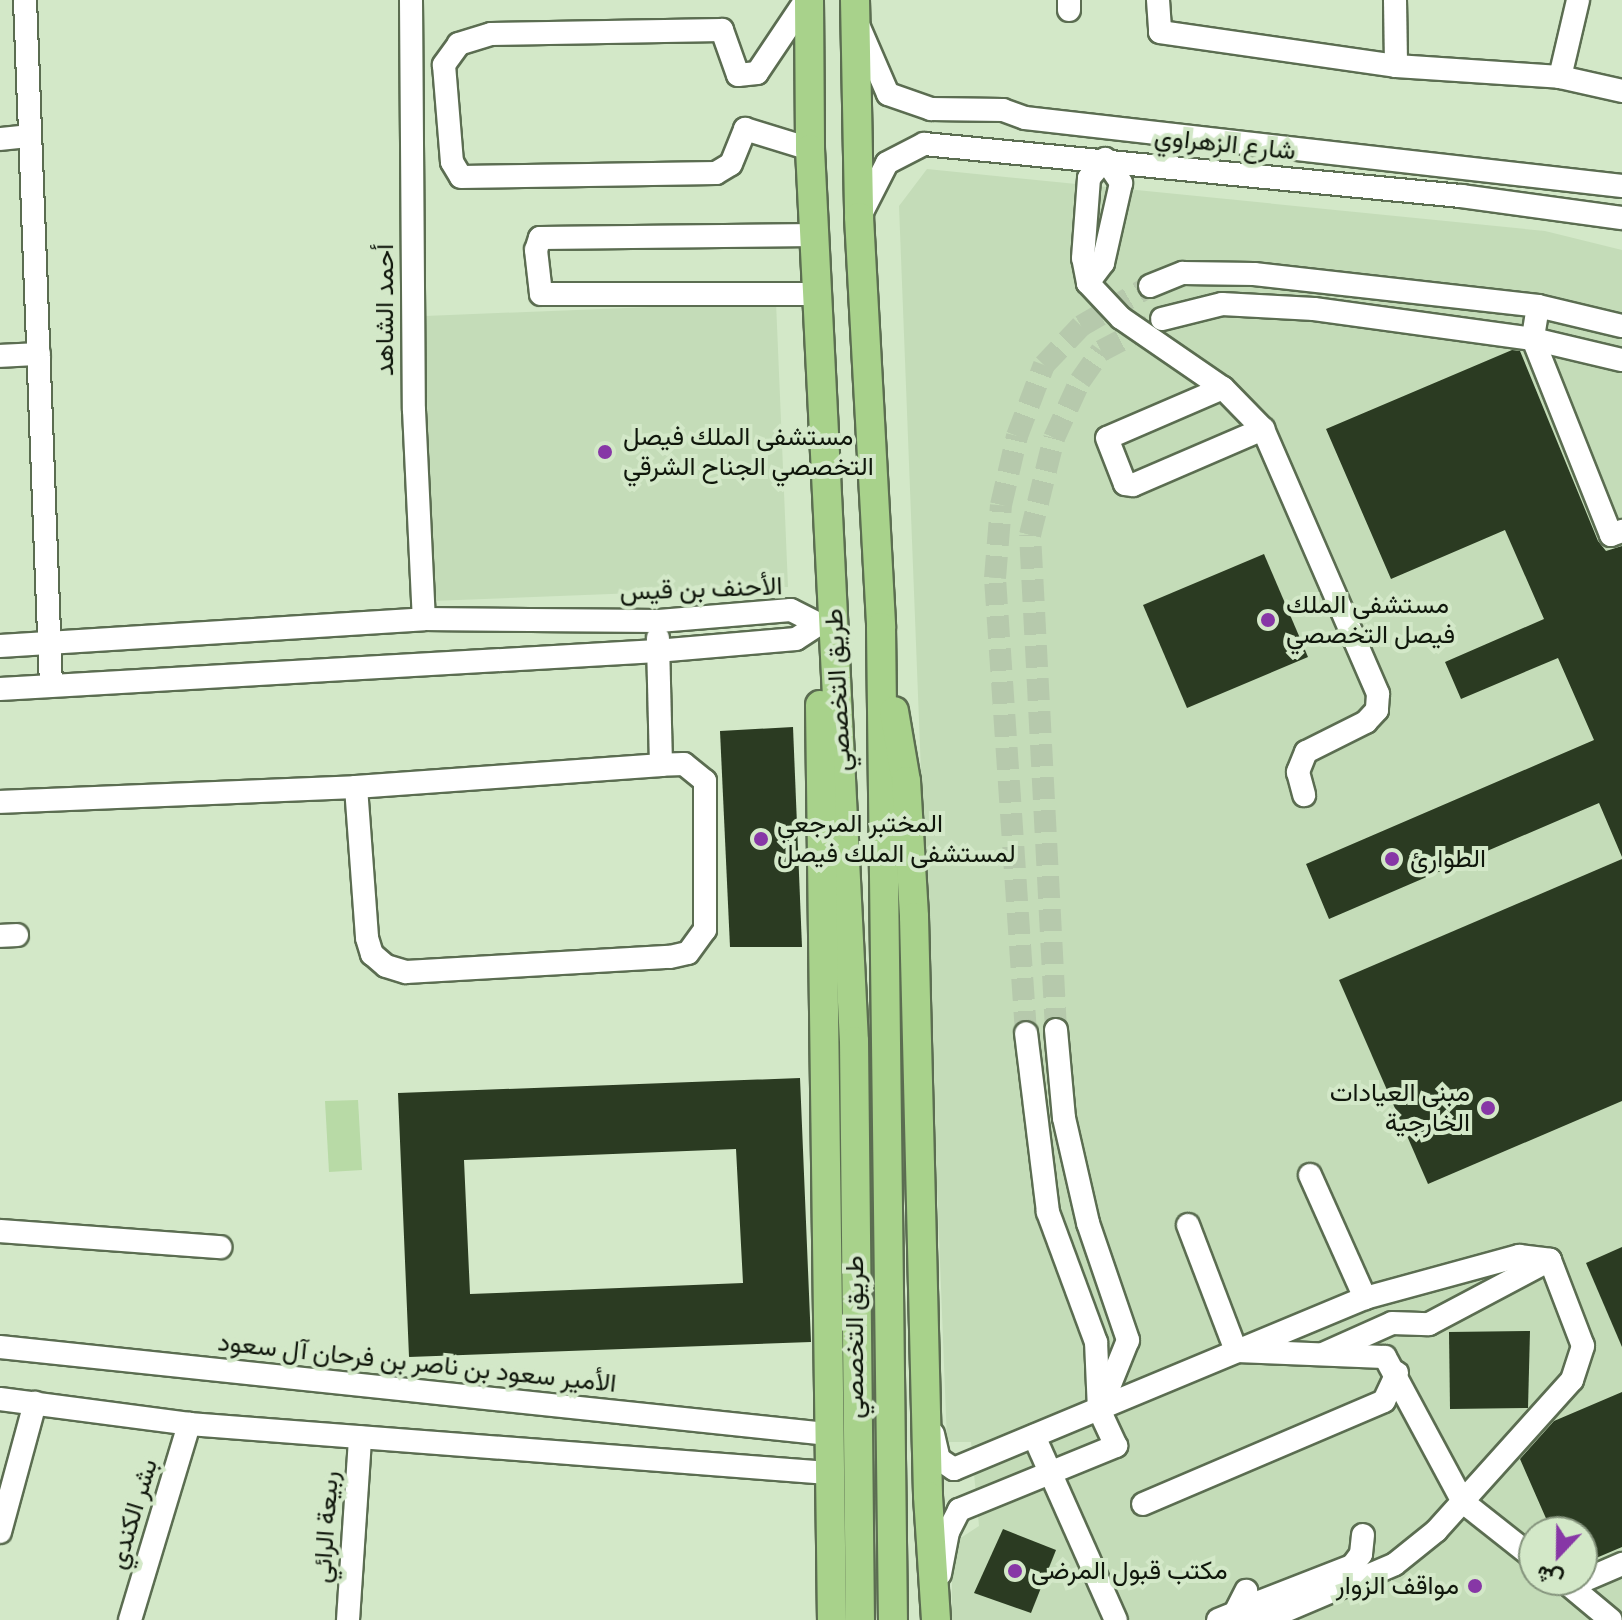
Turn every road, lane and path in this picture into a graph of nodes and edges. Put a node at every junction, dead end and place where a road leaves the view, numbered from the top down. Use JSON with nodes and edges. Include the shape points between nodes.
{"nodes":[{"id":1,"x":25,"y":0,"type":"edge"},
{"id":2,"x":411,"y":0,"type":"edge"},
{"id":3,"x":807,"y":0,"type":"edge"},
{"id":4,"x":1158,"y":0,"type":"edge"},
{"id":5,"x":1395,"y":0,"type":"edge"},
{"id":6,"x":1578,"y":0,"type":"edge"},
{"id":7,"x":856,"y":9,"type":"edge"},
{"id":8,"x":1396,"y":66,"type":"junction"},
{"id":9,"x":1560,"y":77,"type":"junction"},
{"id":10,"x":1622,"y":91,"type":"edge"},
{"id":11,"x":1025,"y":118,"type":"junction"},
{"id":12,"x":29,"y":136,"type":"junction"},
{"id":13,"x":0,"y":137,"type":"edge"},
{"id":14,"x":810,"y":149,"type":"junction"},
{"id":15,"x":1022,"y":151,"type":"junction"},
{"id":16,"x":1105,"y":159,"type":"junction"},
{"id":17,"x":1622,"y":186,"type":"edge"},
{"id":18,"x":1621,"y":214,"type":"edge"},
{"id":19,"x":859,"y":217,"type":"junction"},
{"id":20,"x":816,"y":235,"type":"junction"},
{"id":21,"x":1150,"y":286,"type":"tunnel mouth"},
{"id":22,"x":817,"y":294,"type":"junction"},
{"id":23,"x":1538,"y":306,"type":"junction"},
{"id":24,"x":1162,"y":319,"type":"tunnel mouth"},
{"id":25,"x":1622,"y":326,"type":"edge"},
{"id":26,"x":1533,"y":339,"type":"junction"},
{"id":27,"x":39,"y":354,"type":"junction"},
{"id":28,"x":0,"y":356,"type":"edge"},
{"id":29,"x":1622,"y":360,"type":"edge"},
{"id":30,"x":1223,"y":388,"type":"junction"},
{"id":31,"x":1263,"y":429,"type":"junction"},
{"id":32,"x":826,"y":495,"type":"junction"},
{"id":33,"x":1622,"y":531,"type":"edge"},
{"id":34,"x":424,"y":619,"type":"junction"},
{"id":35,"x":659,"y":621,"type":"junction"},
{"id":36,"x":819,"y":624,"type":"junction"},
{"id":37,"x":881,"y":627,"type":"junction"},
{"id":38,"x":52,"y":642,"type":"junction"},
{"id":39,"x":0,"y":646,"type":"edge"},
{"id":40,"x":657,"y":651,"type":"junction"},
{"id":41,"x":51,"y":686,"type":"junction"},
{"id":42,"x":0,"y":689,"type":"edge"},
{"id":43,"x":661,"y":765,"type":"junction"},
{"id":44,"x":356,"y":787,"type":"junction"},
{"id":45,"x":1304,"y":795,"type":"dead end"},
{"id":46,"x":0,"y":802,"type":"edge"},
{"id":47,"x":1056,"y":1030,"type":"tunnel mouth"},
{"id":48,"x":1026,"y":1033,"type":"tunnel mouth"},
{"id":49,"x":1310,"y":1175,"type":"dead end"},
{"id":50,"x":1188,"y":1225,"type":"dead end"},
{"id":51,"x":0,"y":1231,"type":"edge"},
{"id":52,"x":220,"y":1247,"type":"dead end"},
{"id":53,"x":1550,"y":1260,"type":"junction"},
{"id":54,"x":1365,"y":1298,"type":"junction"},
{"id":55,"x":0,"y":1347,"type":"edge"},
{"id":56,"x":1236,"y":1351,"type":"junction"},
{"id":57,"x":1320,"y":1355,"type":"junction"},
{"id":58,"x":1397,"y":1373,"type":"junction"},
{"id":59,"x":0,"y":1399,"type":"edge"},
{"id":60,"x":35,"y":1403,"type":"junction"},
{"id":61,"x":926,"y":1410,"type":"junction"},
{"id":62,"x":1099,"y":1410,"type":"junction"},
{"id":63,"x":189,"y":1424,"type":"junction"},
{"id":64,"x":828,"y":1434,"type":"junction"},
{"id":65,"x":1034,"y":1436,"type":"junction"},
{"id":66,"x":360,"y":1437,"type":"junction"},
{"id":67,"x":828,"y":1473,"type":"junction"},
{"id":68,"x":1049,"y":1473,"type":"junction"},
{"id":69,"x":1463,"y":1502,"type":"junction"},
{"id":70,"x":1143,"y":1504,"type":"dead end"},
{"id":71,"x":0,"y":1532,"type":"edge"},
{"id":72,"x":1363,"y":1535,"type":"dead end"},
{"id":73,"x":1518,"y":1545,"type":"edge"},
{"id":74,"x":1622,"y":1564,"type":"edge"},
{"id":75,"x":1598,"y":1572,"type":"edge"},
{"id":76,"x":1246,"y":1591,"type":"dead end"},
{"id":77,"x":1582,"y":1596,"type":"edge"},
{"id":78,"x":936,"y":1609,"type":"edge"},
{"id":79,"x":1110,"y":1618,"type":"edge"},
{"id":80,"x":130,"y":1620,"type":"edge"},
{"id":81,"x":348,"y":1620,"type":"edge"},
{"id":82,"x":832,"y":1620,"type":"edge"},
{"id":83,"x":860,"y":1620,"type":"edge"},
{"id":84,"x":893,"y":1620,"type":"edge"},
{"id":85,"x":1218,"y":1620,"type":"edge"},
{"id":86,"x":1245,"y":1620,"type":"edge"},
{"id":87,"x":1264,"y":1620,"type":"edge"},
{"id":88,"x":1611,"y":1620,"type":"edge"}],
"edges":[{"from":1,"to":12,"type":"street"},
{"from":2,"to":34,"type":"street","name":"أحمد الشاهد","via":[[414,410]]},
{"from":3,"to":14,"type":"main road","name":"طريق التخصصي"},
{"from":3,"to":14,"type":"street","via":[[757,73],[738,75],[722,30],[491,34],[459,44],[444,65],[452,162],[461,177],[716,173],[731,164],[745,129]]},
{"from":4,"to":8,"type":"street","via":[[1160,32]]},
{"from":5,"to":8,"type":"street"},
{"from":6,"to":9,"type":"street"},
{"from":7,"to":11,"type":"street","via":[[888,94],[931,109],[1003,110]]},
{"from":7,"to":19,"type":"main road","name":"طريق التخصصي"},
{"from":8,"to":9,"type":"street"},
{"from":9,"to":10,"type":"street"},
{"from":11,"to":15,"type":"street"},
{"from":11,"to":17,"type":"street"},
{"from":12,"to":13,"type":"street"},
{"from":12,"to":27,"type":"street"},
{"from":14,"to":20,"type":"main road","name":"طريق التخصصي"},
{"from":15,"to":16,"type":"street","name":"شارع الزهراوي"},
{"from":15,"to":19,"type":"street","name":"شارع الزهراوي","via":[[924,144],[902,152],[887,163]]},
{"from":16,"to":18,"type":"street","name":"شارع الزهراوي"},
{"from":16,"to":30,"type":"street","via":[[1089,178],[1083,258],[1088,283],[1121,318]]},
{"from":19,"to":37,"type":"main road","name":"طريق التخصصي"},
{"from":20,"to":22,"type":"main road","name":"طريق التخصصي"},
{"from":20,"to":22,"type":"street","via":[[540,238],[536,250],[541,294]]},
{"from":21,"to":23,"type":"street","via":[[1183,273],[1254,274]]},
{"from":22,"to":32,"type":"main road","name":"طريق التخصصي"},
{"from":23,"to":25,"type":"street"},
{"from":23,"to":26,"type":"street"},
{"from":24,"to":26,"type":"street","via":[[1222,304],[1314,309]]},
{"from":26,"to":29,"type":"street"},
{"from":26,"to":33,"type":"street","via":[[1611,535]]},
{"from":27,"to":28,"type":"street"},
{"from":27,"to":38,"type":"street"},
{"from":30,"to":31,"type":"street"},
{"from":30,"to":31,"type":"street","via":[[1107,438],[1125,484]]},
{"from":31,"to":45,"type":"street","via":[[1378,694],[1377,710],[1366,722],[1306,752],[1298,772]]},
{"from":32,"to":36,"type":"main road"},
{"from":32,"to":83,"type":"main road","name":"طريق التخصصي","via":[[854,1041]]},
{"from":34,"to":35,"type":"street","name":"الأحنف بن قيس"},
{"from":34,"to":38,"type":"street","name":"الأحنف بن قيس"},
{"from":35,"to":36,"type":"street","name":"الأحنف بن قيس","via":[[791,610]]},
{"from":35,"to":40,"type":"street"},
{"from":36,"to":40,"type":"street","name":"الأحنف بن قيس","via":[[796,639]]},
{"from":36,"to":64,"type":"main road"},
{"from":37,"to":61,"type":"main road","via":[[906,781]]},
{"from":37,"to":84,"type":"main road","name":"طريق التخصصي"},
{"from":38,"to":39,"type":"street","name":"الأحنف بن قيس"},
{"from":38,"to":41,"type":"street"},
{"from":40,"to":41,"type":"street","name":"الأحنف بن قيس"},
{"from":40,"to":43,"type":"street"},
{"from":41,"to":42,"type":"street","name":"الأحنف بن قيس"},
{"from":43,"to":44,"type":"street"},
{"from":43,"to":44,"type":"street","via":[[684,764],[705,781],[705,930],[688,953],[670,957],[406,972],[386,966],[372,954],[367,938]]},
{"from":44,"to":46,"type":"street"},
{"from":47,"to":62,"type":"street","via":[[1064,1118],[1085,1211],[1128,1340]]},
{"from":48,"to":62,"type":"street","via":[[1048,1212],[1096,1342]]},
{"from":49,"to":54,"type":"street"},
{"from":50,"to":56,"type":"street"},
{"from":51,"to":52,"type":"street"},
{"from":53,"to":54,"type":"street","via":[[1519,1256]]},
{"from":53,"to":57,"type":"street","via":[[1429,1324],[1392,1323]]},
{"from":53,"to":69,"type":"street","via":[[1583,1346],[1572,1380]]},
{"from":54,"to":56,"type":"street"},
{"from":55,"to":64,"type":"street","name":"الأمير سعود بن ناصر بن فرحان آل سعود"},
{"from":56,"to":57,"type":"street"},
{"from":56,"to":62,"type":"street"},
{"from":57,"to":58,"type":"street","via":[[1385,1357]]},
{"from":58,"to":69,"type":"street"},
{"from":58,"to":70,"type":"street","via":[[1384,1401]]},
{"from":59,"to":60,"type":"street"},
{"from":60,"to":63,"type":"street"},
{"from":60,"to":71,"type":"street"},
{"from":61,"to":65,"type":"street","via":[[939,1459],[954,1469]]},
{"from":61,"to":78,"type":"main road"},
{"from":62,"to":65,"type":"street"},
{"from":62,"to":68,"type":"street","via":[[1116,1446]]},
{"from":63,"to":66,"type":"street"},
{"from":63,"to":80,"type":"street","name":"بشر الكندي"},
{"from":64,"to":67,"type":"main road"},
{"from":65,"to":68,"type":"street"},
{"from":66,"to":67,"type":"street"},
{"from":66,"to":81,"type":"street","name":"ربيعة الرائي"},
{"from":67,"to":82,"type":"main road"},
{"from":68,"to":78,"type":"street","via":[[959,1510],[948,1532]]},
{"from":68,"to":79,"type":"street"},
{"from":69,"to":73,"type":"street"},
{"from":69,"to":87,"type":"street","via":[[1395,1564]]},
{"from":72,"to":86,"type":"street","via":[[1361,1554],[1352,1566],[1262,1601]]},
{"from":74,"to":75,"type":"street"},
{"from":76,"to":85,"type":"street","via":[[1235,1613]]},
{"from":77,"to":88,"type":"street"}]}
